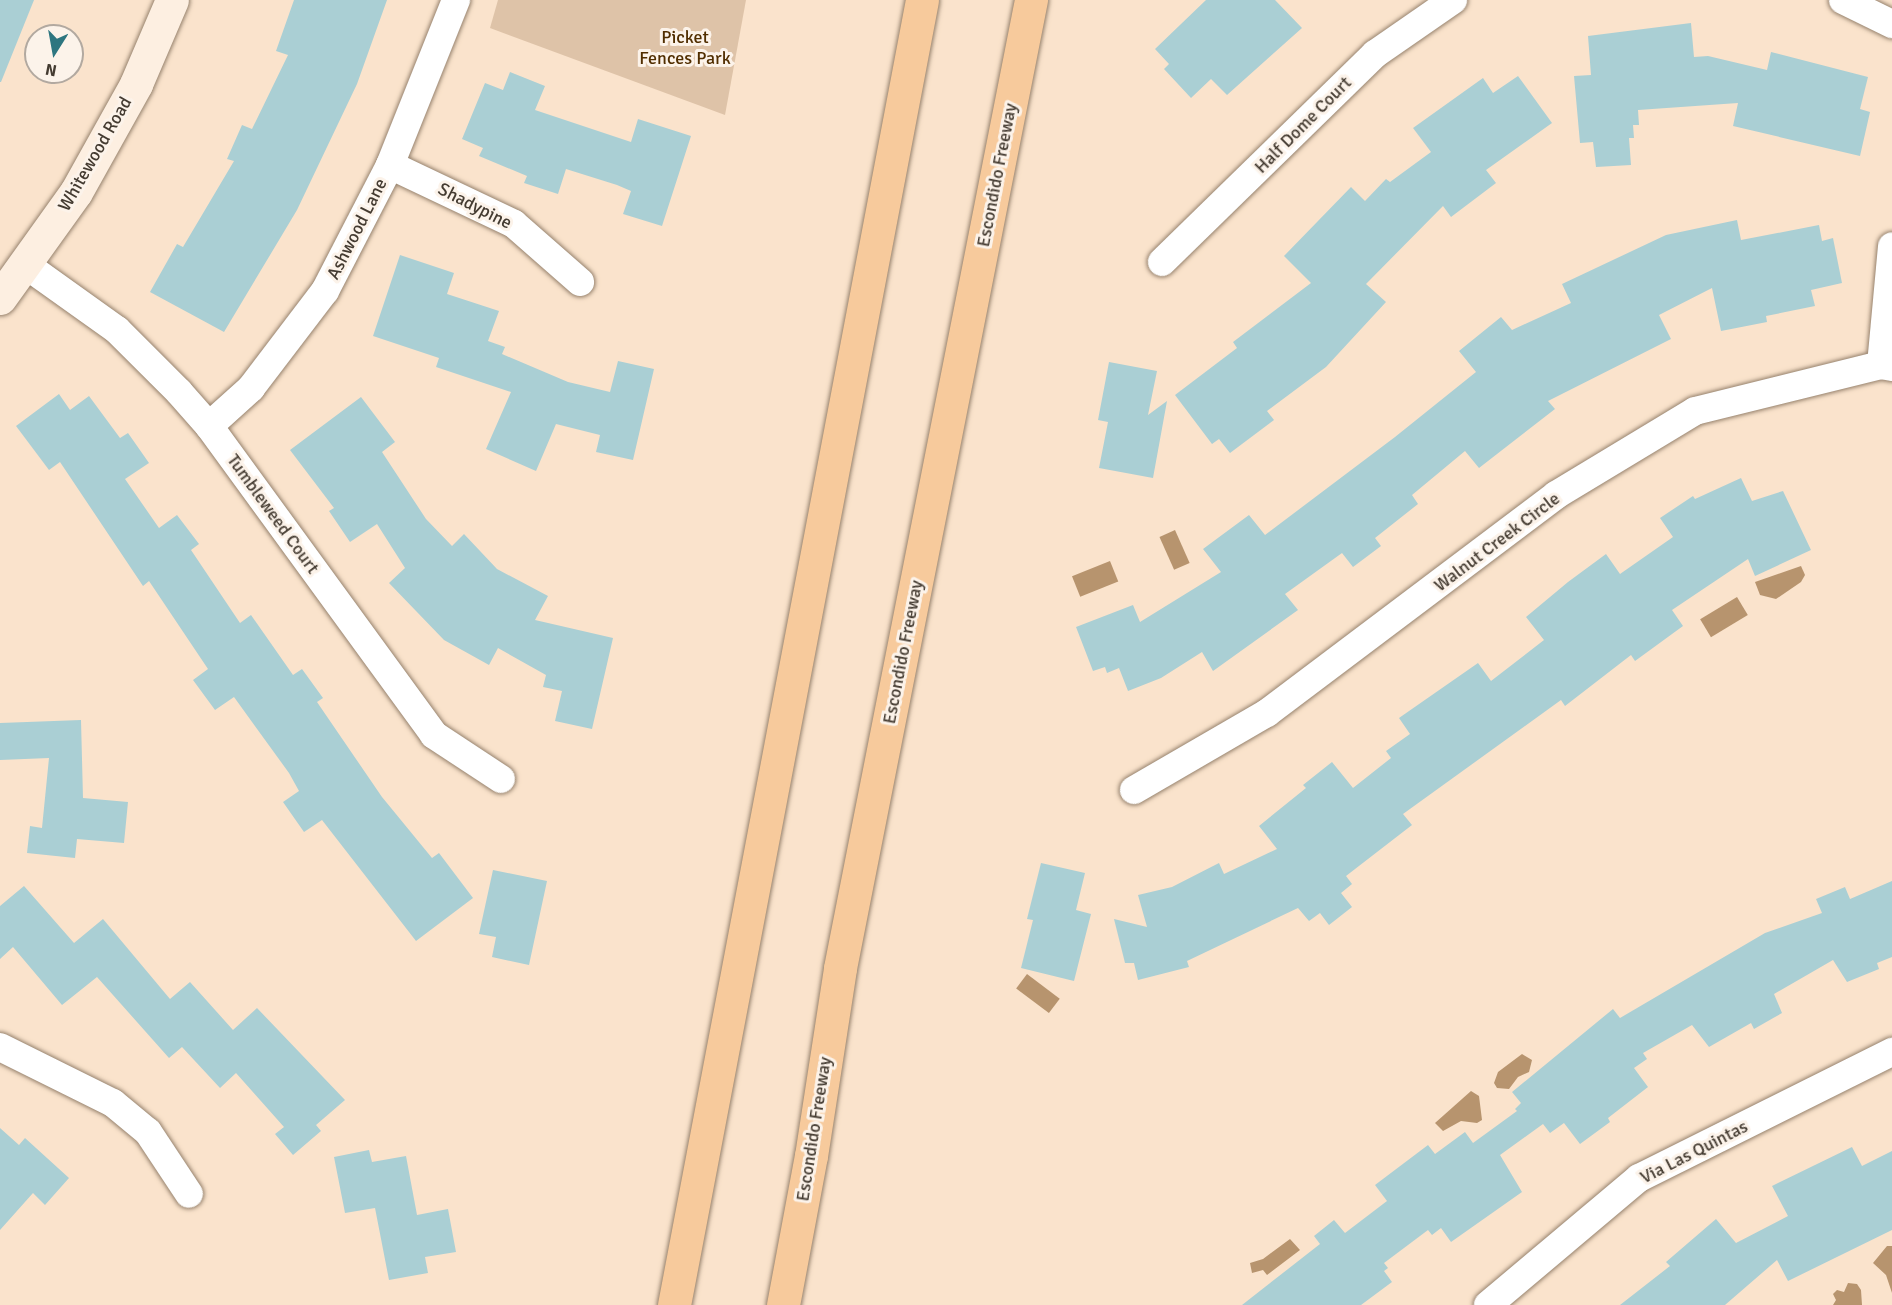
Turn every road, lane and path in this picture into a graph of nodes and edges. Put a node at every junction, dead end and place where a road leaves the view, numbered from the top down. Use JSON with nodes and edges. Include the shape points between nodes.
{"nodes":[{"id":1,"x":172,"y":0,"type":"edge"},
{"id":2,"x":456,"y":0,"type":"edge"},
{"id":3,"x":922,"y":0,"type":"edge"},
{"id":4,"x":1031,"y":0,"type":"edge"},
{"id":5,"x":1453,"y":0,"type":"edge"},
{"id":6,"x":1843,"y":0,"type":"edge"},
{"id":7,"x":1892,"y":24,"type":"edge"},
{"id":8,"x":390,"y":165,"type":"junction"},
{"id":9,"x":1892,"y":247,"type":"edge"},
{"id":10,"x":1162,"y":262,"type":"dead end"},
{"id":11,"x":26,"y":265,"type":"junction"},
{"id":12,"x":580,"y":282,"type":"dead end"},
{"id":13,"x":0,"y":298,"type":"edge"},
{"id":14,"x":1886,"y":366,"type":"edge"},
{"id":15,"x":209,"y":426,"type":"junction"},
{"id":16,"x":501,"y":779,"type":"dead end"},
{"id":17,"x":1134,"y":790,"type":"dead end"},
{"id":18,"x":0,"y":1047,"type":"edge"},
{"id":19,"x":1892,"y":1053,"type":"edge"},
{"id":20,"x":189,"y":1194,"type":"dead end"},
{"id":21,"x":674,"y":1305,"type":"edge"},
{"id":22,"x":783,"y":1305,"type":"edge"},
{"id":23,"x":1488,"y":1305,"type":"edge"}],
"edges":[{"from":1,"to":11,"type":"main road","name":"Whitewood Road","via":[[136,84],[82,182]]},
{"from":2,"to":8,"type":"street","name":"Ashwood Lane"},
{"from":3,"to":21,"type":"highway"},
{"from":4,"to":22,"type":"highway","name":"Escondido Freeway","via":[[840,968]]},
{"from":5,"to":10,"type":"street","name":"Half Dome Court","via":[[1375,54]]},
{"from":6,"to":7,"type":"street"},
{"from":8,"to":12,"type":"street","name":"Shadypine","via":[[514,224]]},
{"from":8,"to":15,"type":"street","name":"Ashwood Lane","via":[[325,291],[251,388]]},
{"from":9,"to":14,"type":"street"},
{"from":11,"to":13,"type":"main road","name":"Whitewood Road"},
{"from":11,"to":15,"type":"street","name":"Tumbleweed Court","via":[[117,330]]},
{"from":14,"to":17,"type":"street","name":"Walnut Creek Circle","via":[[1695,411],[1556,495],[1267,713]]},
{"from":15,"to":16,"type":"street","name":"Tumbleweed Court","via":[[434,735]]},
{"from":18,"to":20,"type":"street","via":[[113,1103],[148,1132]]},
{"from":19,"to":23,"type":"street","name":"Via Las Quintas","via":[[1639,1178]]}]}
